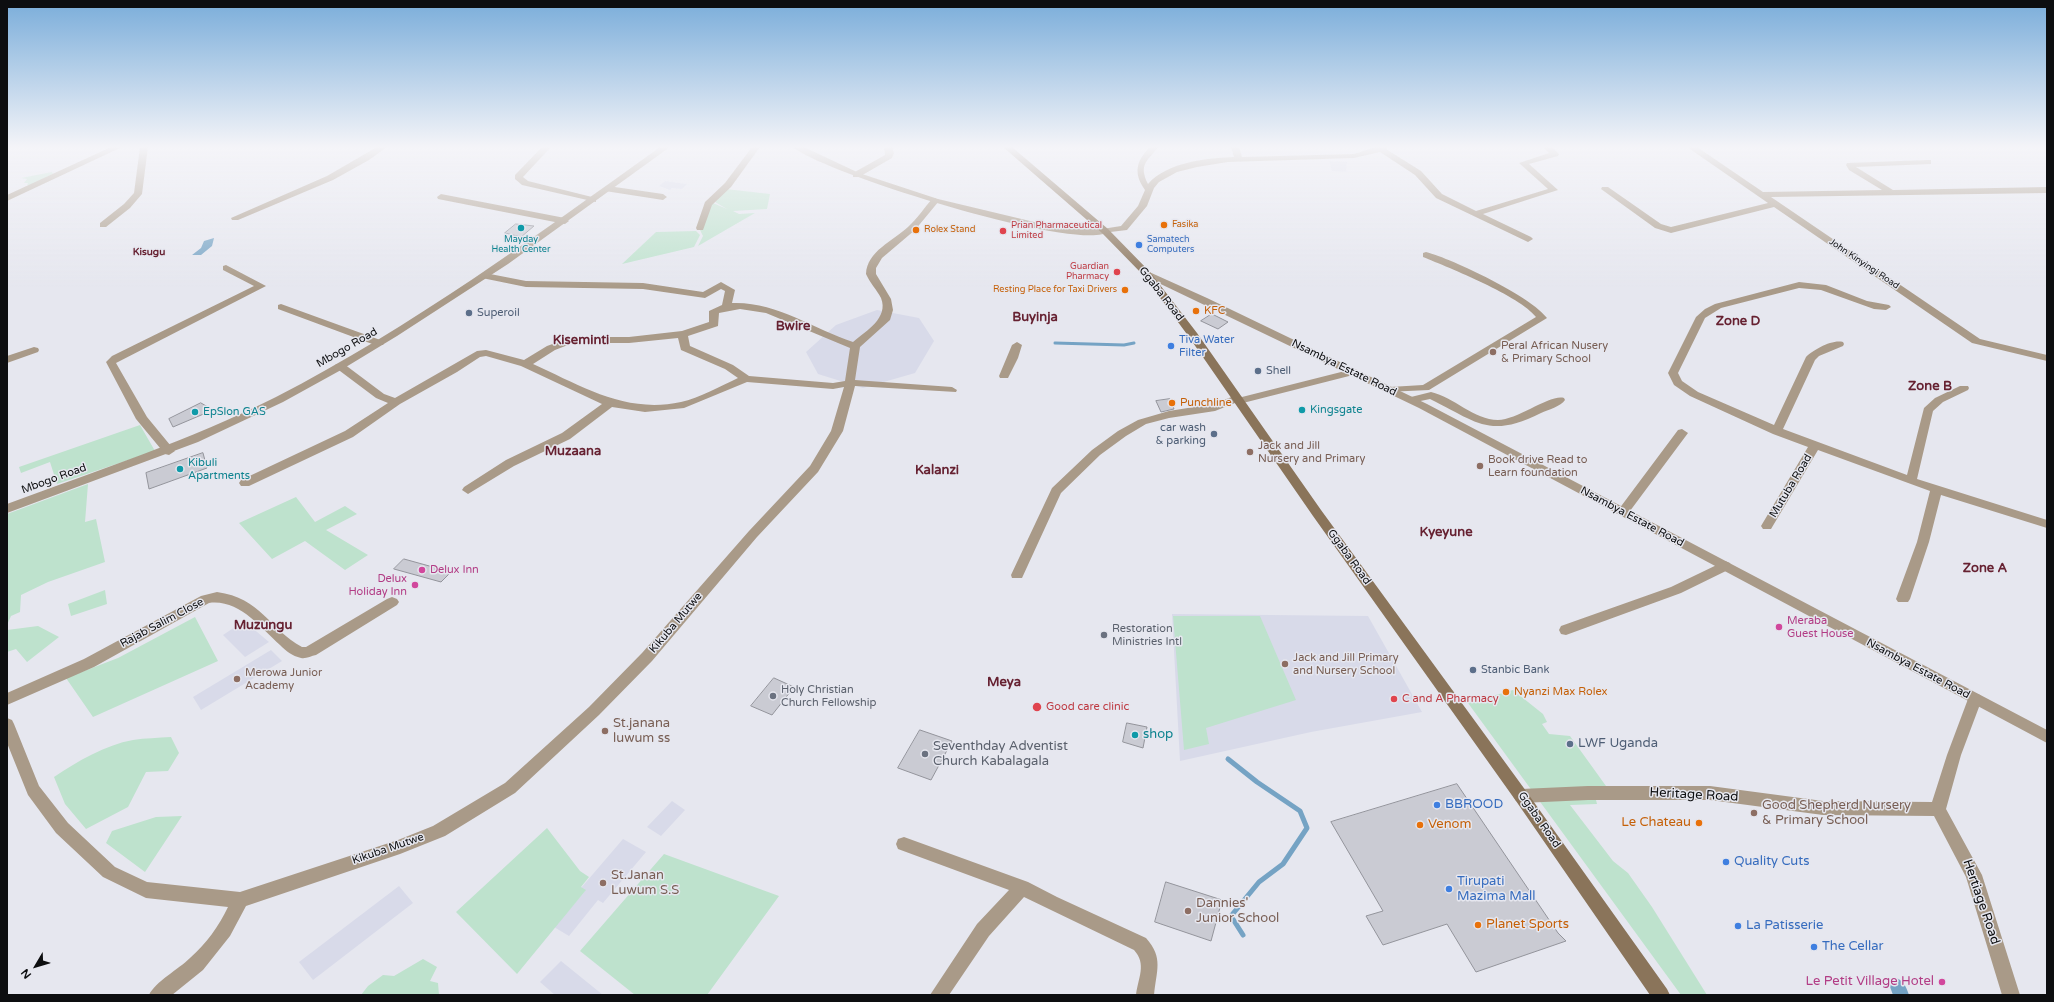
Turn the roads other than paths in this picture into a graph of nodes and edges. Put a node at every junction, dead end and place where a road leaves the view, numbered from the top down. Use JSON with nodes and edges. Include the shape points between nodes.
{"nodes":[{"id":1,"x":16,"y":194,"type":"edge"},
{"id":2,"x":138,"y":194,"type":"edge"},
{"id":3,"x":292,"y":194,"type":"edge"},
{"id":4,"x":568,"y":194,"type":"edge"},
{"id":5,"x":602,"y":194,"type":"edge"},
{"id":6,"x":641,"y":194,"type":"edge"},
{"id":7,"x":721,"y":194,"type":"edge"},
{"id":8,"x":913,"y":194,"type":"edge"},
{"id":9,"x":1062,"y":194,"type":"edge"},
{"id":10,"x":1148,"y":194,"type":"edge"},
{"id":11,"x":1437,"y":194,"type":"edge"},
{"id":12,"x":1542,"y":194,"type":"edge"},
{"id":13,"x":1612,"y":194,"type":"edge"},
{"id":14,"x":1802,"y":194,"type":"edge"},
{"id":15,"x":1763,"y":195,"type":"joint"},
{"id":16,"x":441,"y":197,"type":"dead end"},
{"id":17,"x":663,"y":197,"type":"dead end"},
{"id":18,"x":7,"y":198,"type":"edge"},
{"id":19,"x":593,"y":200,"type":"junction"},
{"id":20,"x":935,"y":201,"type":"junction"},
{"id":21,"x":1776,"y":204,"type":"junction"},
{"id":22,"x":1477,"y":214,"type":"junction"},
{"id":23,"x":235,"y":218,"type":"dead end"},
{"id":24,"x":565,"y":221,"type":"junction"},
{"id":25,"x":103,"y":225,"type":"dead end"},
{"id":26,"x":700,"y":228,"type":"dead end"},
{"id":27,"x":1105,"y":231,"type":"junction"},
{"id":28,"x":1528,"y":238,"type":"dead end"},
{"id":29,"x":1426,"y":255,"type":"dead end"},
{"id":30,"x":226,"y":268,"type":"dead end"},
{"id":31,"x":1147,"y":274,"type":"junction"},
{"id":32,"x":485,"y":276,"type":"junction"},
{"id":33,"x":1886,"y":306,"type":"dead end"},
{"id":34,"x":281,"y":307,"type":"dead end"},
{"id":35,"x":726,"y":307,"type":"junction"},
{"id":36,"x":683,"y":334,"type":"junction"},
{"id":37,"x":379,"y":344,"type":"junction"},
{"id":38,"x":1839,"y":344,"type":"dead end"},
{"id":39,"x":1017,"y":345,"type":"dead end"},
{"id":40,"x":855,"y":346,"type":"junction"},
{"id":41,"x":34,"y":350,"type":"dead end"},
{"id":42,"x":2047,"y":358,"type":"edge"},
{"id":43,"x":7,"y":360,"type":"edge"},
{"id":44,"x":525,"y":364,"type":"junction"},
{"id":45,"x":340,"y":366,"type":"junction"},
{"id":46,"x":1353,"y":372,"type":"junction"},
{"id":47,"x":1004,"y":376,"type":"dead end"},
{"id":48,"x":746,"y":379,"type":"junction"},
{"id":49,"x":849,"y":383,"type":"junction"},
{"id":50,"x":1964,"y":388,"type":"dead end"},
{"id":51,"x":952,"y":390,"type":"dead end"},
{"id":52,"x":1390,"y":390,"type":"junction"},
{"id":53,"x":1238,"y":399,"type":"junction"},
{"id":54,"x":1411,"y":400,"type":"junction"},
{"id":55,"x":1560,"y":400,"type":"dead end"},
{"id":56,"x":396,"y":402,"type":"junction"},
{"id":57,"x":610,"y":403,"type":"junction"},
{"id":58,"x":1778,"y":431,"type":"junction"},
{"id":59,"x":1682,"y":433,"type":"dead end"},
{"id":60,"x":1815,"y":445,"type":"junction"},
{"id":61,"x":169,"y":451,"type":"junction"},
{"id":62,"x":1911,"y":481,"type":"junction"},
{"id":63,"x":245,"y":483,"type":"dead end"},
{"id":64,"x":1937,"y":489,"type":"junction"},
{"id":65,"x":468,"y":490,"type":"dead end"},
{"id":66,"x":7,"y":509,"type":"edge"},
{"id":67,"x":1623,"y":512,"type":"junction"},
{"id":68,"x":2047,"y":524,"type":"edge"},
{"id":69,"x":1767,"y":526,"type":"dead end"},
{"id":70,"x":1725,"y":566,"type":"junction"},
{"id":71,"x":1017,"y":575,"type":"dead end"},
{"id":72,"x":1903,"y":599,"type":"dead end"},
{"id":73,"x":392,"y":602,"type":"dead end"},
{"id":74,"x":1566,"y":630,"type":"dead end"},
{"id":75,"x":7,"y":699,"type":"edge"},
{"id":76,"x":1975,"y":699,"type":"junction"},
{"id":77,"x":7,"y":724,"type":"edge"},
{"id":78,"x":2047,"y":737,"type":"edge"},
{"id":79,"x":1521,"y":796,"type":"junction"},
{"id":80,"x":1938,"y":809,"type":"junction"},
{"id":81,"x":904,"y":844,"type":"dead end"},
{"id":82,"x":1022,"y":887,"type":"junction"},
{"id":83,"x":240,"y":900,"type":"junction"},
{"id":84,"x":158,"y":995,"type":"edge"},
{"id":85,"x":939,"y":995,"type":"edge"},
{"id":86,"x":1144,"y":995,"type":"edge"},
{"id":87,"x":1661,"y":995,"type":"edge"},
{"id":88,"x":2011,"y":995,"type":"edge"}],
"edges":[{"from":1,"to":18,"type":"street"},
{"from":2,"to":25,"type":"street","via":[[128,206]]},
{"from":3,"to":23,"type":"street"},
{"from":4,"to":19,"type":"street"},
{"from":5,"to":19,"type":"street","name":"Mbogo Road"},
{"from":6,"to":17,"type":"street"},
{"from":7,"to":26,"type":"street","via":[[708,204]]},
{"from":8,"to":20,"type":"street"},
{"from":9,"to":27,"type":"main road","name":"Ggaba Road"},
{"from":10,"to":27,"type":"street","via":[[1148,198],[1126,226]]},
{"from":11,"to":22,"type":"street"},
{"from":12,"to":22,"type":"street"},
{"from":13,"to":21,"type":"street","via":[[1658,226],[1671,230]]},
{"from":14,"to":15,"type":"street"},
{"from":15,"to":21,"type":"street","name":"John Kinyingi Road"},
{"from":16,"to":24,"type":"street"},
{"from":19,"to":24,"type":"street","name":"Mbogo Road"},
{"from":20,"to":27,"type":"street","via":[[1055,230]]},
{"from":20,"to":40,"type":"street","via":[[908,232],[872,263],[872,275],[888,304],[887,314],[886,318]]},
{"from":21,"to":42,"type":"street","name":"John Kinyingi Road","via":[[1976,341]]},
{"from":22,"to":28,"type":"street"},
{"from":24,"to":32,"type":"street","name":"Mbogo Road"},
{"from":27,"to":31,"type":"main road","name":"Ggaba Road"},
{"from":29,"to":52,"type":"street","via":[[1502,290],[1536,309],[1542,318],[1425,388]]},
{"from":30,"to":61,"type":"street","via":[[261,286],[111,362],[142,419]]},
{"from":31,"to":46,"type":"street","name":"Nsambya Estate Road"},
{"from":31,"to":53,"type":"main road","name":"Ggaba Road"},
{"from":32,"to":35,"type":"street","via":[[531,285],[643,286],[705,295],[721,285],[730,290]]},
{"from":32,"to":37,"type":"street","name":"Mbogo Road"},
{"from":33,"to":58,"type":"street","via":[[1868,306],[1820,286],[1799,285],[1718,306],[1701,317],[1673,373],[1678,382],[1694,394]]},
{"from":34,"to":37,"type":"street"},
{"from":35,"to":36,"type":"street","via":[[714,311],[714,324]]},
{"from":35,"to":40,"type":"street","via":[[741,306],[796,320],[824,335]]},
{"from":36,"to":44,"type":"street","via":[[611,341],[572,340],[551,348]]},
{"from":36,"to":48,"type":"street","via":[[685,348],[729,367]]},
{"from":37,"to":45,"type":"street","name":"Mbogo Road"},
{"from":38,"to":58,"type":"street","via":[[1815,354],[1810,359]]},
{"from":39,"to":47,"type":"street"},
{"from":40,"to":49,"type":"street","name":"Kikuba Mutwe"},
{"from":41,"to":43,"type":"street"},
{"from":44,"to":56,"type":"street","via":[[486,353],[477,354]]},
{"from":44,"to":57,"type":"street"},
{"from":45,"to":56,"type":"street","via":[[380,396]]},
{"from":45,"to":61,"type":"street","name":"Mbogo Road","via":[[288,395]]},
{"from":46,"to":52,"type":"street","name":"Nsambya Estate Road"},
{"from":46,"to":53,"type":"street"},
{"from":48,"to":49,"type":"street","via":[[833,386]]},
{"from":48,"to":57,"type":"street","via":[[694,402],[670,408],[645,409]]},
{"from":49,"to":51,"type":"street"},
{"from":49,"to":83,"type":"street","name":"Kikuba Mutwe","via":[[837,431],[814,470],[753,534],[647,656],[594,711],[510,788],[439,831],[407,845]]},
{"from":50,"to":62,"type":"street","via":[[1940,400],[1928,410]]},
{"from":52,"to":54,"type":"street","name":"Nsambya Estate Road"},
{"from":53,"to":71,"type":"street","via":[[1218,407],[1142,422],[1113,440],[1063,481]]},
{"from":53,"to":79,"type":"main road","name":"Ggaba Road"},
{"from":54,"to":55,"type":"street","via":[[1431,395],[1485,422],[1495,424],[1506,423]]},
{"from":54,"to":67,"type":"street","name":"Nsambya Estate Road"},
{"from":56,"to":63,"type":"street","via":[[349,434]]},
{"from":57,"to":65,"type":"street","via":[[566,436],[510,463]]},
{"from":58,"to":60,"type":"street"},
{"from":59,"to":67,"type":"street"},
{"from":60,"to":62,"type":"street"},
{"from":60,"to":69,"type":"street","name":"Mutuba Road"},
{"from":61,"to":66,"type":"street","name":"Mbogo Road"},
{"from":62,"to":64,"type":"street"},
{"from":64,"to":68,"type":"street"},
{"from":64,"to":72,"type":"street","via":[[1923,542]]},
{"from":67,"to":70,"type":"street","name":"Nsambya Estate Road"},
{"from":70,"to":74,"type":"street","via":[[1676,590]]},
{"from":70,"to":76,"type":"street","name":"Nsambya Estate Road"},
{"from":73,"to":75,"type":"street","name":"Rajab Salim Close","via":[[311,651],[302,653],[289,645],[241,603],[218,596],[213,597],[140,633],[89,663]]},
{"from":76,"to":78,"type":"street","name":"Nsambya Estate Road"},
{"from":76,"to":80,"type":"street","via":[[1954,755]]},
{"from":77,"to":83,"type":"street","via":[[33,790],[62,828],[110,872],[146,890]]},
{"from":79,"to":80,"type":"street","name":"Heritage Road","via":[[1710,793],[1816,807]]},
{"from":79,"to":87,"type":"main road","name":"Ggaba Road"},
{"from":80,"to":88,"type":"street","name":"Hertiage Road","via":[[1974,875]]},
{"from":81,"to":82,"type":"street"},
{"from":82,"to":85,"type":"street","via":[[982,930]]},
{"from":82,"to":86,"type":"street","via":[[1140,944],[1147,951],[1150,960]]},
{"from":83,"to":84,"type":"street","via":[[228,927],[209,952],[192,969]]}]}
